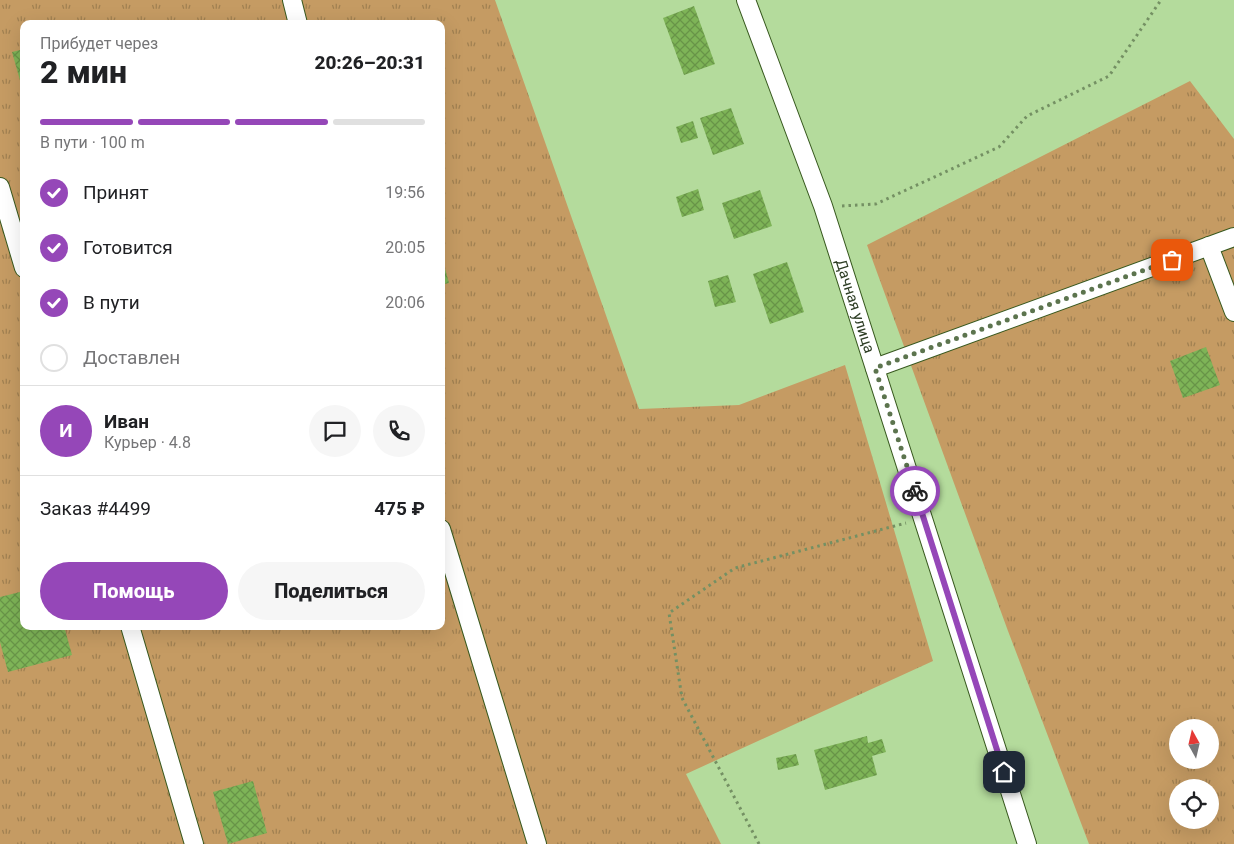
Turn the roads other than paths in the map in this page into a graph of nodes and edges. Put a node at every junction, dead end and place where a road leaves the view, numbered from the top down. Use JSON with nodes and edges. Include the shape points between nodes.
{"nodes":[{"id":1,"x":292,"y":0,"type":"edge"},
{"id":2,"x":746,"y":0,"type":"edge"},
{"id":3,"x":297,"y":20,"type":"edge"},
{"id":4,"x":0,"y":186,"type":"edge"},
{"id":5,"x":1234,"y":237,"type":"edge"},
{"id":6,"x":1209,"y":246,"type":"junction"},
{"id":7,"x":20,"y":254,"type":"edge"},
{"id":8,"x":1234,"y":312,"type":"edge"},
{"id":9,"x":875,"y":368,"type":"junction"},
{"id":10,"x":445,"y":542,"type":"edge"},
{"id":11,"x":131,"y":630,"type":"edge"},
{"id":12,"x":194,"y":844,"type":"edge"},
{"id":13,"x":537,"y":844,"type":"edge"},
{"id":14,"x":1028,"y":844,"type":"edge"}],
"edges":[{"from":1,"to":3,"type":"street"},
{"from":2,"to":9,"type":"street","name":"Дачная улица","via":[[824,206]]},
{"from":4,"to":7,"type":"street"},
{"from":5,"to":6,"type":"street"},
{"from":6,"to":8,"type":"street"},
{"from":6,"to":9,"type":"street"},
{"from":9,"to":14,"type":"street","name":"Дачная улица"},
{"from":10,"to":13,"type":"street"},
{"from":11,"to":12,"type":"street"}]}
